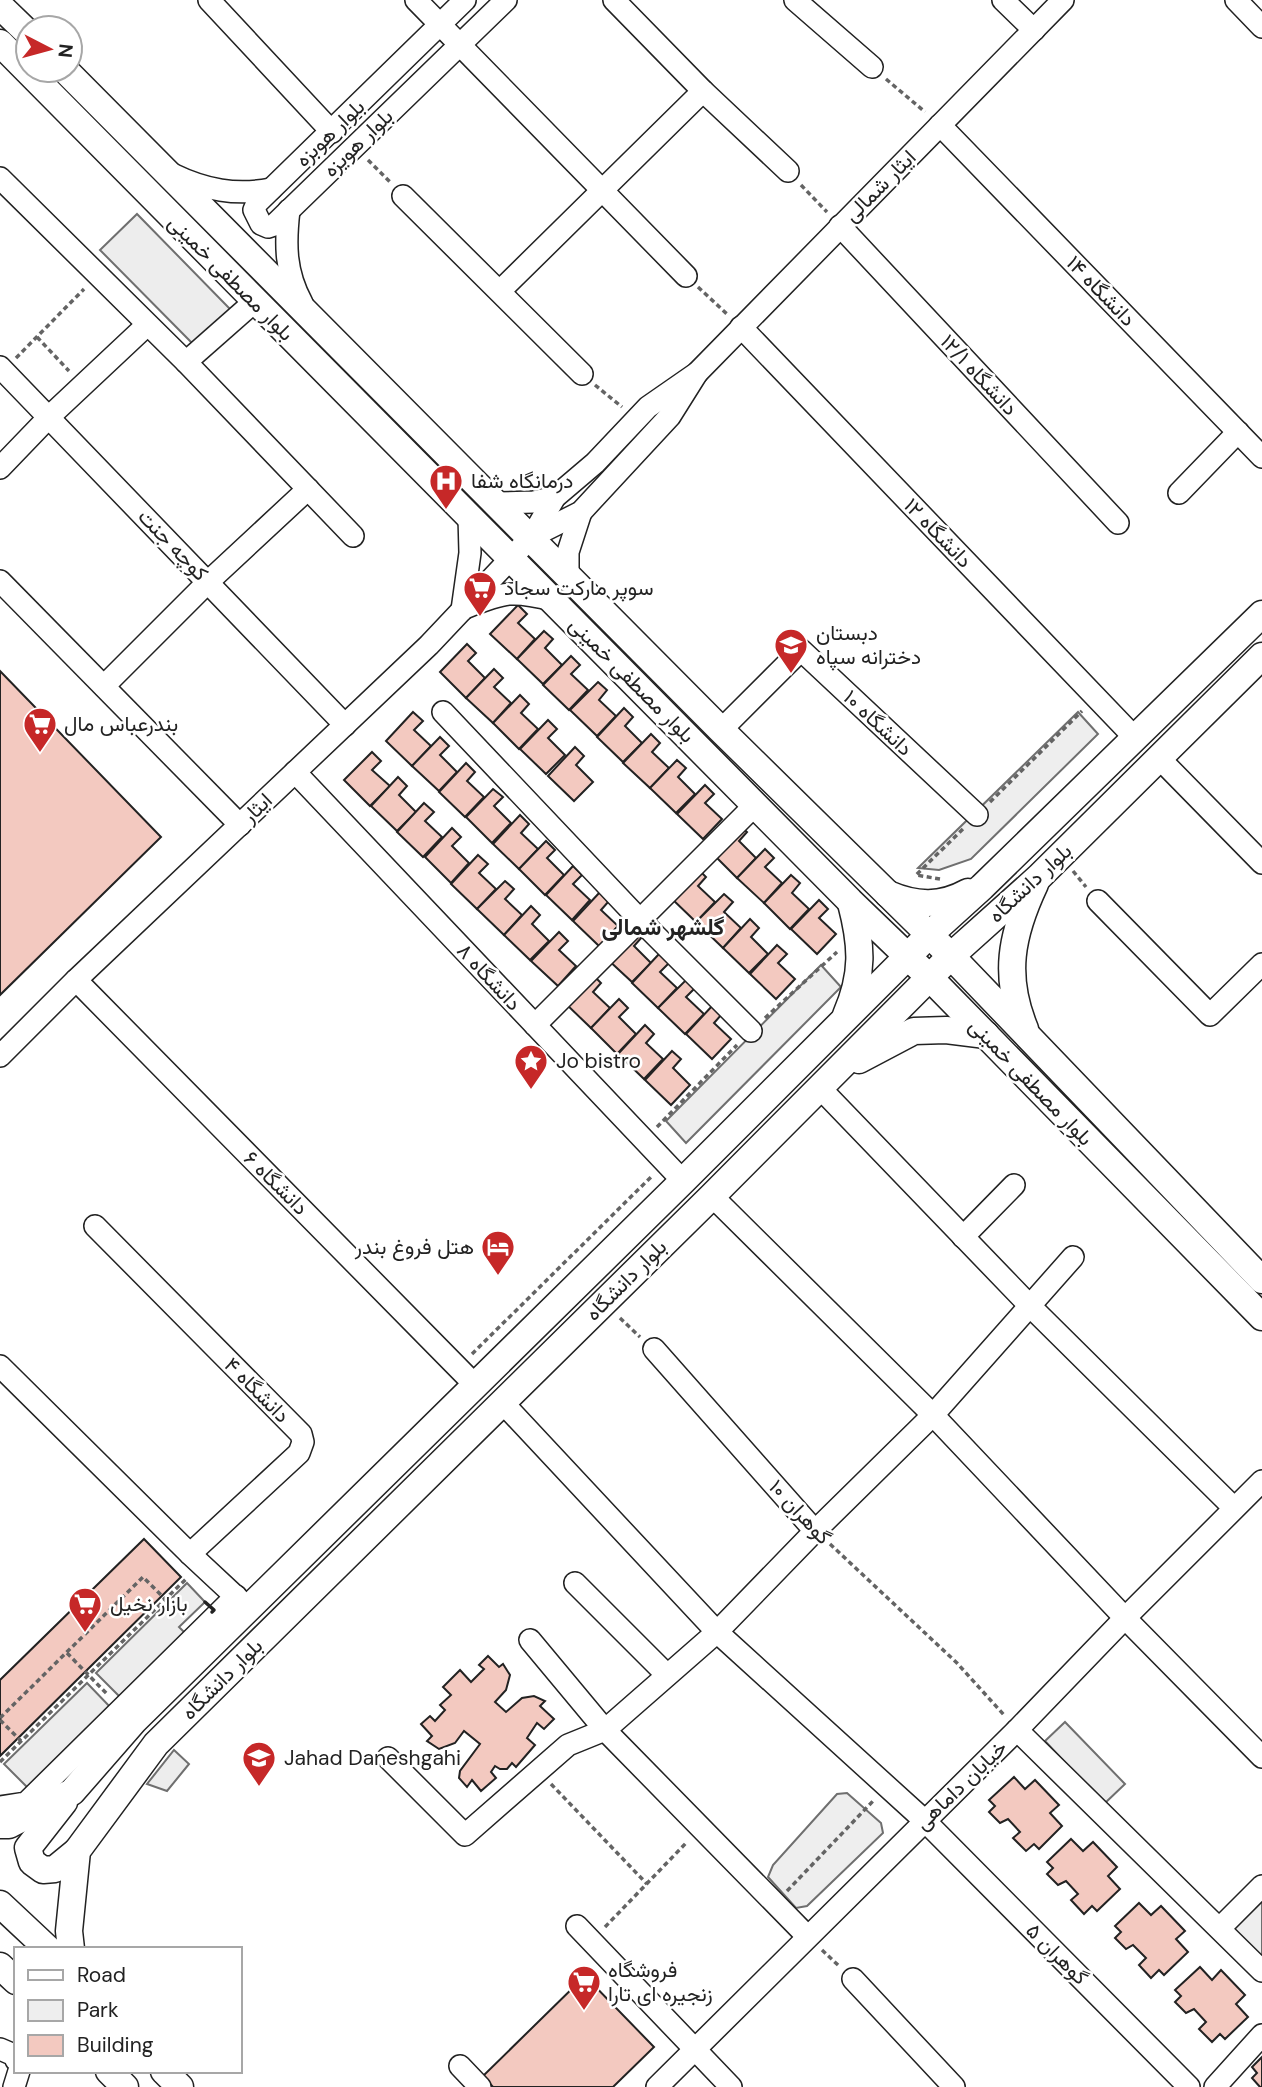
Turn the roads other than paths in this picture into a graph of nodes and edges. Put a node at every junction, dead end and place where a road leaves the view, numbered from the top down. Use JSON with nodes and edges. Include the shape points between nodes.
{"nodes":[{"id":1,"x":209,"y":0,"type":"edge"},
{"id":2,"x":416,"y":0,"type":"edge"},
{"id":3,"x":466,"y":0,"type":"edge"},
{"id":4,"x":506,"y":0,"type":"edge"},
{"id":5,"x":614,"y":0,"type":"edge"},
{"id":6,"x":795,"y":0,"type":"edge"},
{"id":7,"x":1003,"y":0,"type":"edge"},
{"id":8,"x":1063,"y":0,"type":"edge"},
{"id":9,"x":1236,"y":0,"type":"edge"},
{"id":10,"x":0,"y":6,"type":"edge"},
{"id":11,"x":14,"y":20,"type":"edge"},
{"id":12,"x":440,"y":25,"type":"junction"},
{"id":13,"x":1262,"y":27,"type":"edge"},
{"id":14,"x":1034,"y":30,"type":"junction"},
{"id":15,"x":0,"y":43,"type":"edge"},
{"id":16,"x":459,"y":44,"type":"junction"},
{"id":17,"x":872,"y":67,"type":"road end"},
{"id":18,"x":79,"y":84,"type":"edge"},
{"id":19,"x":703,"y":90,"type":"junction"},
{"id":20,"x":940,"y":125,"type":"junction"},
{"id":21,"x":332,"y":132,"type":"junction"},
{"id":22,"x":167,"y":171,"type":"junction"},
{"id":23,"x":788,"y":171,"type":"road end"},
{"id":24,"x":0,"y":178,"type":"edge"},
{"id":25,"x":271,"y":189,"type":"junction"},
{"id":26,"x":602,"y":190,"type":"junction"},
{"id":27,"x":403,"y":196,"type":"road end"},
{"id":28,"x":289,"y":210,"type":"junction"},
{"id":29,"x":840,"y":226,"type":"junction"},
{"id":30,"x":686,"y":276,"type":"road end"},
{"id":31,"x":500,"y":291,"type":"junction"},
{"id":32,"x":254,"y":302,"type":"junction"},
{"id":33,"x":309,"y":315,"type":"junction"},
{"id":34,"x":148,"y":324,"type":"junction"},
{"id":35,"x":741,"y":327,"type":"junction"},
{"id":36,"x":186,"y":362,"type":"junction"},
{"id":37,"x":2,"y":369,"type":"edge"},
{"id":38,"x":697,"y":373,"type":"junction"},
{"id":39,"x":582,"y":374,"type":"road end"},
{"id":40,"x":50,"y":416,"type":"junction"},
{"id":41,"x":1238,"y":432,"type":"junction"},
{"id":42,"x":1262,"y":457,"type":"edge"},
{"id":43,"x":0,"y":468,"type":"edge"},
{"id":44,"x":308,"y":489,"type":"junction"},
{"id":45,"x":1179,"y":493,"type":"dead end"},
{"id":46,"x":555,"y":497,"type":"junction"},
{"id":47,"x":497,"y":503,"type":"junction"},
{"id":48,"x":581,"y":512,"type":"junction"},
{"id":49,"x":469,"y":516,"type":"junction"},
{"id":50,"x":1118,"y":523,"type":"dead end"},
{"id":51,"x":353,"y":536,"type":"dead end"},
{"id":52,"x":531,"y":537,"type":"junction"},
{"id":53,"x":510,"y":557,"type":"junction"},
{"id":54,"x":568,"y":575,"type":"junction"},
{"id":55,"x":0,"y":581,"type":"edge"},
{"id":56,"x":208,"y":582,"type":"junction"},
{"id":57,"x":553,"y":600,"type":"junction"},
{"id":58,"x":462,"y":610,"type":"junction"},
{"id":59,"x":1262,"y":614,"type":"edge"},
{"id":60,"x":1262,"y":656,"type":"edge"},
{"id":61,"x":104,"y":686,"type":"junction"},
{"id":62,"x":443,"y":712,"type":"dead end"},
{"id":63,"x":345,"y":725,"type":"junction"},
{"id":64,"x":721,"y":730,"type":"junction"},
{"id":65,"x":1135,"y":738,"type":"junction"},
{"id":66,"x":1159,"y":758,"type":"junction"},
{"id":67,"x":295,"y":772,"type":"junction"},
{"id":68,"x":755,"y":805,"type":"junction"},
{"id":69,"x":977,"y":815,"type":"road end"},
{"id":70,"x":240,"y":825,"type":"junction"},
{"id":71,"x":1262,"y":863,"type":"edge"},
{"id":72,"x":999,"y":871,"type":"junction"},
{"id":73,"x":1039,"y":877,"type":"junction"},
{"id":74,"x":883,"y":891,"type":"junction"},
{"id":75,"x":850,"y":901,"type":"junction"},
{"id":76,"x":1098,"y":901,"type":"road end"},
{"id":77,"x":640,"y":920,"type":"junction"},
{"id":78,"x":929,"y":935,"type":"junction"},
{"id":79,"x":951,"y":956,"type":"junction"},
{"id":80,"x":908,"y":957,"type":"junction"},
{"id":81,"x":1262,"y":964,"type":"edge"},
{"id":82,"x":930,"y":978,"type":"junction"},
{"id":83,"x":76,"y":980,"type":"junction"},
{"id":84,"x":535,"y":1025,"type":"junction"},
{"id":85,"x":841,"y":1025,"type":"junction"},
{"id":86,"x":751,"y":1031,"type":"dead end"},
{"id":87,"x":986,"y":1035,"type":"junction"},
{"id":88,"x":1028,"y":1037,"type":"junction"},
{"id":89,"x":0,"y":1056,"type":"edge"},
{"id":90,"x":826,"y":1081,"type":"junction"},
{"id":91,"x":683,"y":1181,"type":"junction"},
{"id":92,"x":1014,"y":1185,"type":"dead end"},
{"id":93,"x":712,"y":1196,"type":"junction"},
{"id":94,"x":95,"y":1226,"type":"dead end"},
{"id":95,"x":963,"y":1237,"type":"junction"},
{"id":96,"x":1073,"y":1257,"type":"dead end"},
{"id":97,"x":1262,"y":1280,"type":"edge"},
{"id":98,"x":1031,"y":1307,"type":"junction"},
{"id":99,"x":1262,"y":1317,"type":"edge"},
{"id":100,"x":654,"y":1349,"type":"road end"},
{"id":101,"x":0,"y":1366,"type":"edge"},
{"id":102,"x":476,"y":1385,"type":"junction"},
{"id":103,"x":502,"y":1402,"type":"junction"},
{"id":104,"x":933,"y":1415,"type":"junction"},
{"id":105,"x":1262,"y":1481,"type":"edge"},
{"id":106,"x":1234,"y":1508,"type":"junction"},
{"id":107,"x":815,"y":1531,"type":"junction"},
{"id":108,"x":195,"y":1559,"type":"junction"},
{"id":109,"x":575,"y":1583,"type":"dead end"},
{"id":110,"x":243,"y":1602,"type":"junction"},
{"id":111,"x":1125,"y":1618,"type":"junction"},
{"id":112,"x":717,"y":1632,"type":"junction"},
{"id":113,"x":530,"y":1640,"type":"dead end"},
{"id":114,"x":667,"y":1675,"type":"junction"},
{"id":115,"x":605,"y":1730,"type":"junction"},
{"id":116,"x":1017,"y":1730,"type":"junction"},
{"id":117,"x":1262,"y":1757,"type":"edge"},
{"id":118,"x":388,"y":1758,"type":"dead end"},
{"id":119,"x":72,"y":1793,"type":"junction"},
{"id":120,"x":0,"y":1807,"type":"edge"},
{"id":121,"x":925,"y":1821,"type":"junction"},
{"id":122,"x":0,"y":1825,"type":"edge"},
{"id":123,"x":77,"y":1851,"type":"junction"},
{"id":124,"x":1262,"y":1886,"type":"edge"},
{"id":125,"x":0,"y":1904,"type":"edge"},
{"id":126,"x":1220,"y":1928,"type":"junction"},
{"id":127,"x":584,"y":1933,"type":"road end"},
{"id":128,"x":807,"y":1936,"type":"junction"},
{"id":129,"x":46,"y":1947,"type":"edge"},
{"id":130,"x":71,"y":1947,"type":"edge"},
{"id":131,"x":0,"y":1966,"type":"edge"},
{"id":132,"x":1262,"y":1971,"type":"edge"},
{"id":133,"x":14,"y":1979,"type":"edge"},
{"id":134,"x":853,"y":1979,"type":"road end"},
{"id":135,"x":1262,"y":2035,"type":"edge"},
{"id":136,"x":694,"y":2050,"type":"junction"},
{"id":137,"x":460,"y":2066,"type":"dead end"},
{"id":138,"x":111,"y":2073,"type":"edge"},
{"id":139,"x":166,"y":2073,"type":"edge"},
{"id":140,"x":125,"y":2087,"type":"edge"},
{"id":141,"x":180,"y":2087,"type":"edge"},
{"id":142,"x":480,"y":2087,"type":"edge"},
{"id":143,"x":657,"y":2087,"type":"edge"},
{"id":144,"x":731,"y":2087,"type":"edge"},
{"id":145,"x":954,"y":2087,"type":"edge"},
{"id":146,"x":1189,"y":2087,"type":"edge"},
{"id":147,"x":1215,"y":2087,"type":"edge"}],
"edges":[{"from":1,"to":21,"type":"street"},
{"from":2,"to":12,"type":"street"},
{"from":3,"to":12,"type":"street","name":"بلوار هوبزه"},
{"from":4,"to":16,"type":"street","name":"بلوار هویزه"},
{"from":5,"to":19,"type":"street"},
{"from":6,"to":17,"type":"street"},
{"from":7,"to":14,"type":"street"},
{"from":8,"to":14,"type":"street","name":"ایثار شمالی"},
{"from":9,"to":13,"type":"street"},
{"from":10,"to":11,"type":"main road"},
{"from":12,"to":16,"type":"street"},
{"from":12,"to":21,"type":"street","name":"بلوار هوبزه"},
{"from":14,"to":20,"type":"street","name":"ایثار شمالی"},
{"from":15,"to":32,"type":"main road","name":"بلوار مصطفی خمینی"},
{"from":16,"to":26,"type":"street"},
{"from":16,"to":28,"type":"street","name":"بلوار هویزه"},
{"from":18,"to":22,"type":"main road","name":"بلوار مصطفی خمینی"},
{"from":19,"to":23,"type":"street"},
{"from":19,"to":26,"type":"street"},
{"from":20,"to":29,"type":"street","name":"ایثار شمالی"},
{"from":20,"to":41,"type":"street","name":"دانشگاه ۱۴"},
{"from":21,"to":25,"type":"street","name":"بلوار هوبزه"},
{"from":22,"to":25,"type":"street","via":[[233,193]]},
{"from":22,"to":33,"type":"main road","name":"بلوار مصطفی خمینی"},
{"from":24,"to":34,"type":"street"},
{"from":25,"to":28,"type":"street","name":"بلوار هویزه","via":[[254,210],[261,224],[274,225]]},
{"from":26,"to":30,"type":"street"},
{"from":26,"to":31,"type":"street"},
{"from":27,"to":31,"type":"street"},
{"from":28,"to":33,"type":"street","via":[[288,267]]},
{"from":29,"to":35,"type":"street","name":"ایثار شمالی"},
{"from":29,"to":50,"type":"street","name":"دانشگاه ۱۲/۱"},
{"from":31,"to":39,"type":"street"},
{"from":32,"to":36,"type":"street"},
{"from":32,"to":49,"type":"main road","name":"بلوار مصطفی خمینی"},
{"from":33,"to":47,"type":"main road","name":"بلوار مصطفی خمینی"},
{"from":34,"to":36,"type":"street"},
{"from":34,"to":40,"type":"street"},
{"from":35,"to":38,"type":"street","name":"ایثار شمالی"},
{"from":35,"to":65,"type":"street","name":"دانشگاه ۱۲"},
{"from":36,"to":44,"type":"street"},
{"from":37,"to":40,"type":"street","name":"کوچه جنت"},
{"from":38,"to":46,"type":"street","name":"ایثار شمالی","via":[[648,407]]},
{"from":38,"to":48,"type":"street","name":"ایثار شمالی","via":[[670,416]]},
{"from":40,"to":43,"type":"street"},
{"from":40,"to":56,"type":"street","name":"کوچه جنت"},
{"from":41,"to":42,"type":"street","name":"دانشگاه ۱۴"},
{"from":41,"to":45,"type":"street"},
{"from":44,"to":51,"type":"street"},
{"from":44,"to":56,"type":"street"},
{"from":46,"to":47,"type":"street"},
{"from":46,"to":52,"type":"street","name":"ایثار شمالی"},
{"from":47,"to":52,"type":"main road","name":"بلوار مصطفی خمینی"},
{"from":48,"to":52,"type":"street","name":"ایثار شمالی"},
{"from":48,"to":54,"type":"street","via":[[568,552]]},
{"from":49,"to":53,"type":"main road","name":"بلوار مصطفی خمینی"},
{"from":49,"to":58,"type":"street","via":[[470,553]]},
{"from":52,"to":53,"type":"street","name":"ایثار"},
{"from":52,"to":54,"type":"main road","name":"بلوار مصطفی خمینی"},
{"from":53,"to":57,"type":"main road","name":"بلوار مصطفی خمینی"},
{"from":53,"to":58,"type":"street","name":"ایثار"},
{"from":54,"to":64,"type":"main road","name":"بلوار مصطفی خمینی"},
{"from":55,"to":61,"type":"street"},
{"from":56,"to":61,"type":"street"},
{"from":56,"to":63,"type":"street","name":"کوچه جنت"},
{"from":57,"to":58,"type":"street","via":[[531,594],[499,594]]},
{"from":57,"to":68,"type":"main road","name":"بلوار مصطفی خمینی"},
{"from":58,"to":63,"type":"street","name":"ایثار"},
{"from":59,"to":65,"type":"main road","name":"بلوار دانشگاه"},
{"from":60,"to":66,"type":"main road","name":"بلوار دانشگاه"},
{"from":61,"to":70,"type":"street"},
{"from":62,"to":77,"type":"street"},
{"from":63,"to":67,"type":"street","name":"ایثار"},
{"from":64,"to":69,"type":"street","name":"دانشگاه ۱۰","via":[[801,650]]},
{"from":64,"to":74,"type":"main road","name":"بلوار مصطفی خمینی"},
{"from":65,"to":72,"type":"main road","name":"بلوار دانشگاه"},
{"from":66,"to":71,"type":"street"},
{"from":66,"to":73,"type":"main road","name":"بلوار دانشگاه"},
{"from":67,"to":70,"type":"street","name":"ایثار"},
{"from":67,"to":84,"type":"street","name":"دانشگاه ۸"},
{"from":68,"to":75,"type":"main road","name":"بلوار مصطفی خمینی"},
{"from":68,"to":77,"type":"street"},
{"from":70,"to":83,"type":"street","name":"ایثار"},
{"from":72,"to":74,"type":"main road","via":[[966,894],[942,903],[920,904]]},
{"from":72,"to":78,"type":"main road","name":"بلوار دانشگاه"},
{"from":73,"to":79,"type":"main road","name":"بلوار دانشگاه"},
{"from":73,"to":88,"type":"main road","via":[[1024,906],[1012,964],[1016,1009]]},
{"from":74,"to":78,"type":"main road","name":"بلوار مصطفی خمینی"},
{"from":75,"to":80,"type":"main road","name":"بلوار مصطفی خمینی"},
{"from":75,"to":85,"type":"main road","via":[[859,931],[860,968]]},
{"from":76,"to":81,"type":"street","via":[[1210,1015]]},
{"from":77,"to":84,"type":"street"},
{"from":77,"to":86,"type":"street"},
{"from":78,"to":79,"type":"main road","name":"بلوار مصطفی خمینی"},
{"from":78,"to":80,"type":"main road","name":"بلوار دانشگاه"},
{"from":79,"to":82,"type":"main road","name":"بلوار دانشگاه"},
{"from":79,"to":88,"type":"main road","name":"بلوار مصطفی خمینی"},
{"from":80,"to":82,"type":"main road","name":"بلوار مصطفی خمینی"},
{"from":80,"to":85,"type":"main road","name":"بلوار دانشگاه"},
{"from":82,"to":87,"type":"main road","name":"بلوار مصطفی خمینی"},
{"from":82,"to":90,"type":"main road","name":"بلوار دانشگاه"},
{"from":83,"to":89,"type":"street","name":"ایثار"},
{"from":83,"to":102,"type":"street","name":"دانشگاه ۶"},
{"from":84,"to":91,"type":"street","name":"دانشگاه ۸"},
{"from":85,"to":91,"type":"main road","name":"بلوار دانشگاه"},
{"from":87,"to":90,"type":"main road","via":[[914,1031]]},
{"from":87,"to":99,"type":"main road","name":"بلوار مصطفی خمینی"},
{"from":88,"to":97,"type":"main road","name":"بلوار مصطفی خمینی"},
{"from":90,"to":93,"type":"main road","name":"بلوار دانشگاه"},
{"from":90,"to":95,"type":"street"},
{"from":91,"to":102,"type":"main road","name":"بلوار دانشگاه"},
{"from":92,"to":95,"type":"street"},
{"from":93,"to":103,"type":"main road","name":"بلوار دانشگاه"},
{"from":93,"to":104,"type":"street"},
{"from":94,"to":108,"type":"street","name":"دانشگاه ۴","via":[[301,1434],[299,1453]]},
{"from":95,"to":98,"type":"street"},
{"from":96,"to":98,"type":"street"},
{"from":98,"to":104,"type":"street"},
{"from":98,"to":106,"type":"street"},
{"from":100,"to":107,"type":"street","name":"گوهران ۱۰"},
{"from":101,"to":108,"type":"street"},
{"from":102,"to":110,"type":"main road","name":"بلوار دانشگاه"},
{"from":103,"to":112,"type":"street","name":"گوهران ۵"},
{"from":103,"to":123,"type":"main road","name":"بلوار دانشگاه","via":[[156,1744]]},
{"from":104,"to":107,"type":"street"},
{"from":104,"to":111,"type":"street"},
{"from":105,"to":106,"type":"street","name":"خیابان داماهی"},
{"from":106,"to":111,"type":"street","name":"خیابان داماهی"},
{"from":107,"to":112,"type":"street"},
{"from":108,"to":110,"type":"street"},
{"from":109,"to":114,"type":"street"},
{"from":110,"to":119,"type":"main road","name":"بلوار دانشگاه"},
{"from":110,"to":120,"type":"street","via":[[122,1709],[26,1803]]},
{"from":111,"to":116,"type":"street","name":"خیابان داماهی"},
{"from":111,"to":117,"type":"street"},
{"from":112,"to":114,"type":"street"},
{"from":112,"to":121,"type":"street","name":"گوهران ۵"},
{"from":113,"to":115,"type":"street"},
{"from":114,"to":115,"type":"street"},
{"from":115,"to":118,"type":"street","via":[[568,1745],[465,1835]]},
{"from":115,"to":128,"type":"street"},
{"from":116,"to":121,"type":"street","name":"خیابان داماهی"},
{"from":116,"to":126,"type":"street"},
{"from":119,"to":122,"type":"main road","name":"بلوار دانشگاه","via":[[9,1825]]},
{"from":119,"to":123,"type":"main road","via":[[28,1847],[32,1862],[43,1870],[55,1869]]},
{"from":121,"to":128,"type":"street","name":"خیابان داماهی"},
{"from":121,"to":146,"type":"street","name":"گوهران ۵"},
{"from":123,"to":130,"type":"main road"},
{"from":124,"to":126,"type":"street"},
{"from":125,"to":129,"type":"main road"},
{"from":126,"to":132,"type":"street"},
{"from":127,"to":136,"type":"street"},
{"from":128,"to":136,"type":"street","name":"خیابان داماهی"},
{"from":131,"to":133,"type":"main road"},
{"from":134,"to":145,"type":"street"},
{"from":135,"to":147,"type":"street"},
{"from":136,"to":143,"type":"street","name":"خیابان داماهی"},
{"from":136,"to":144,"type":"street"},
{"from":137,"to":142,"type":"street"},
{"from":138,"to":140,"type":"main road"},
{"from":139,"to":141,"type":"main road"}]}
